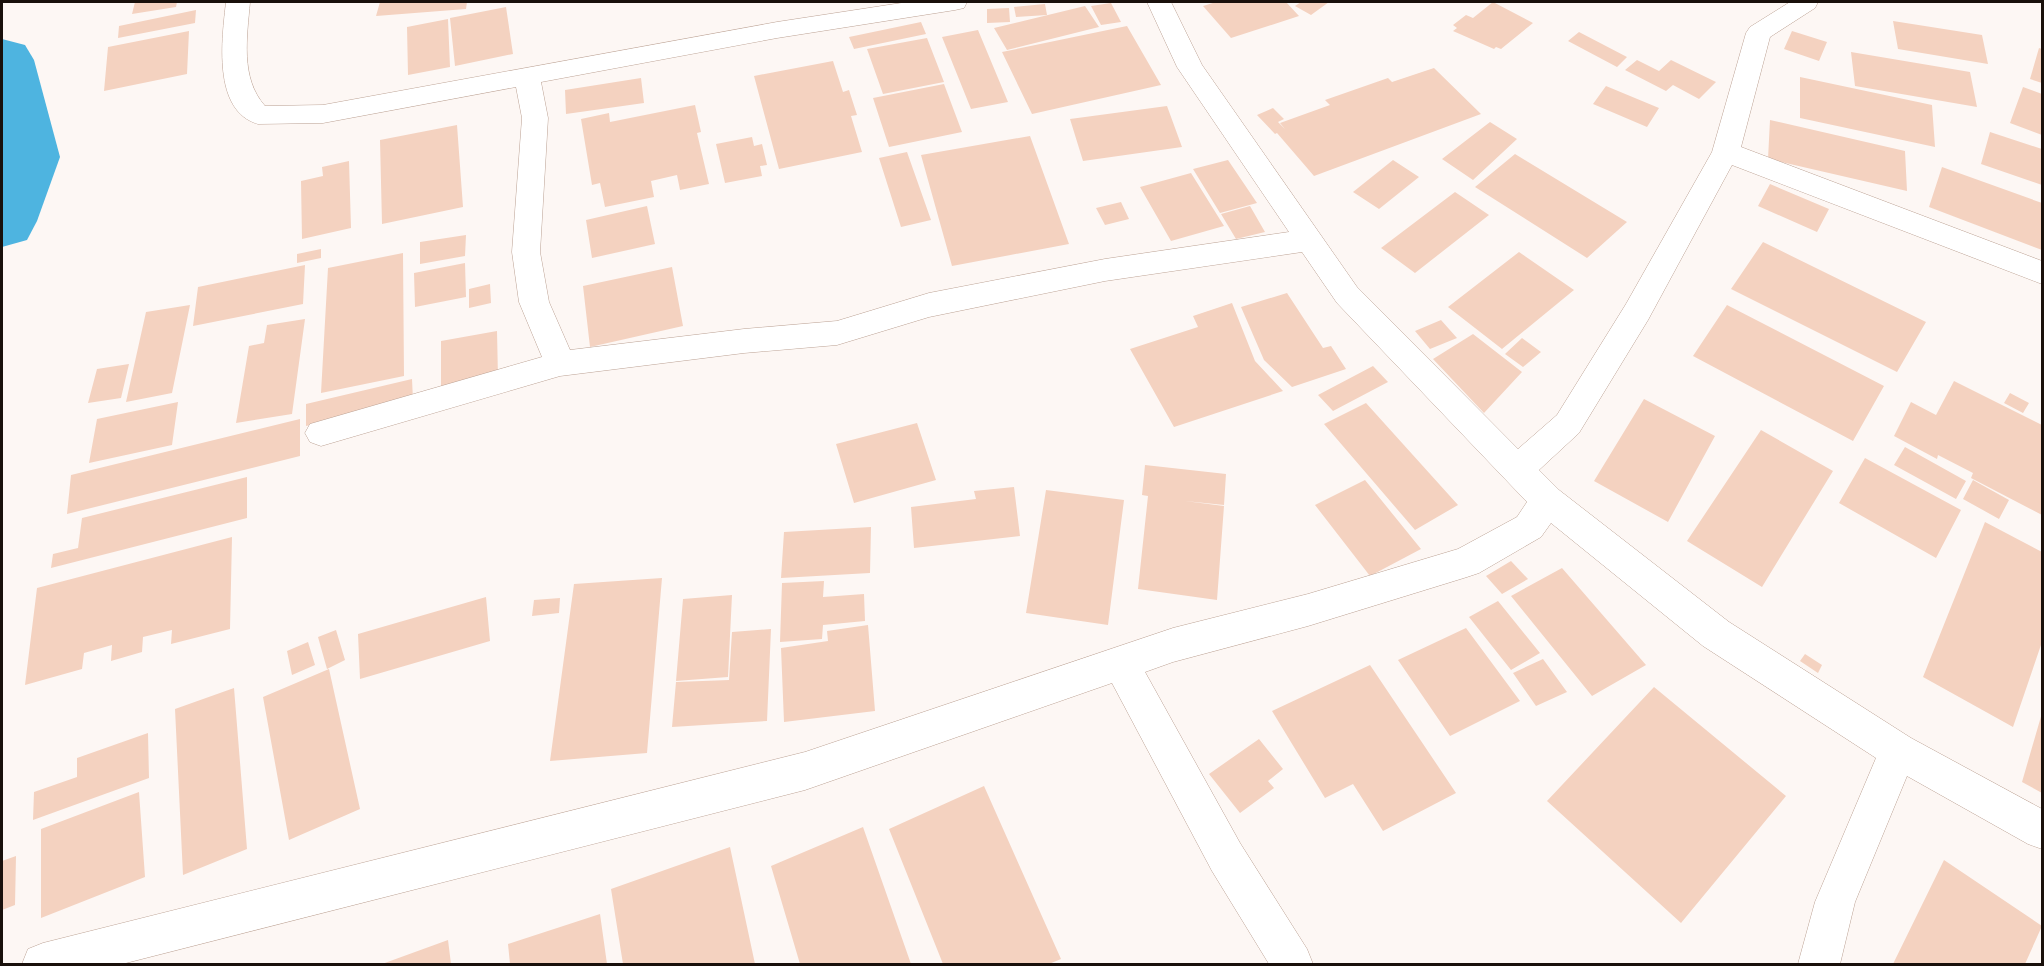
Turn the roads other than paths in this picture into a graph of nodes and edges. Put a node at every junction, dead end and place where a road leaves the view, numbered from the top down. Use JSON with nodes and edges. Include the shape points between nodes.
{"nodes":[{"id":1,"x":238,"y":2,"type":"edge"},
{"id":2,"x":955,"y":2,"type":"edge"},
{"id":3,"x":1159,"y":2,"type":"edge"},
{"id":4,"x":1806,"y":2,"type":"edge"},
{"id":5,"x":527,"y":75,"type":"junction"},
{"id":6,"x":1726,"y":153,"type":"junction"},
{"id":7,"x":1310,"y":240,"type":"junction"},
{"id":8,"x":2043,"y":273,"type":"edge"},
{"id":9,"x":560,"y":364,"type":"junction"},
{"id":10,"x":321,"y":433,"type":"dead end"},
{"id":11,"x":1518,"y":469,"type":"junction"},
{"id":12,"x":1547,"y":500,"type":"junction"},
{"id":13,"x":1121,"y":664,"type":"junction"},
{"id":14,"x":1898,"y":750,"type":"junction"},
{"id":15,"x":2043,"y":830,"type":"edge"},
{"id":16,"x":43,"y":964,"type":"edge"},
{"id":17,"x":1292,"y":964,"type":"edge"},
{"id":18,"x":1819,"y":964,"type":"edge"}],
"edges":[{"from":1,"to":5,"type":"street","via":[[238,85],[258,116],[323,114]]},
{"from":2,"to":5,"type":"street"},
{"from":3,"to":7,"type":"street","via":[[1190,67]]},
{"from":4,"to":6,"type":"street","via":[[1759,33]]},
{"from":5,"to":9,"type":"street","via":[[535,118],[525,252],[534,302]]},
{"from":6,"to":8,"type":"street"},
{"from":6,"to":11,"type":"street","via":[[1568,424]]},
{"from":7,"to":9,"type":"street","via":[[1105,270],[941,302],[837,333]]},
{"from":7,"to":11,"type":"street","via":[[1347,295]]},
{"from":9,"to":10,"type":"street"},
{"from":11,"to":12,"type":"street"},
{"from":12,"to":13,"type":"street","via":[[1528,527],[1467,562],[1173,645]]},
{"from":12,"to":14,"type":"street","via":[[1716,634]]},
{"from":13,"to":16,"type":"street","via":[[805,771]]},
{"from":13,"to":17,"type":"street","via":[[1226,857]]},
{"from":14,"to":15,"type":"street"},
{"from":14,"to":18,"type":"street","via":[[1835,902]]}]}
